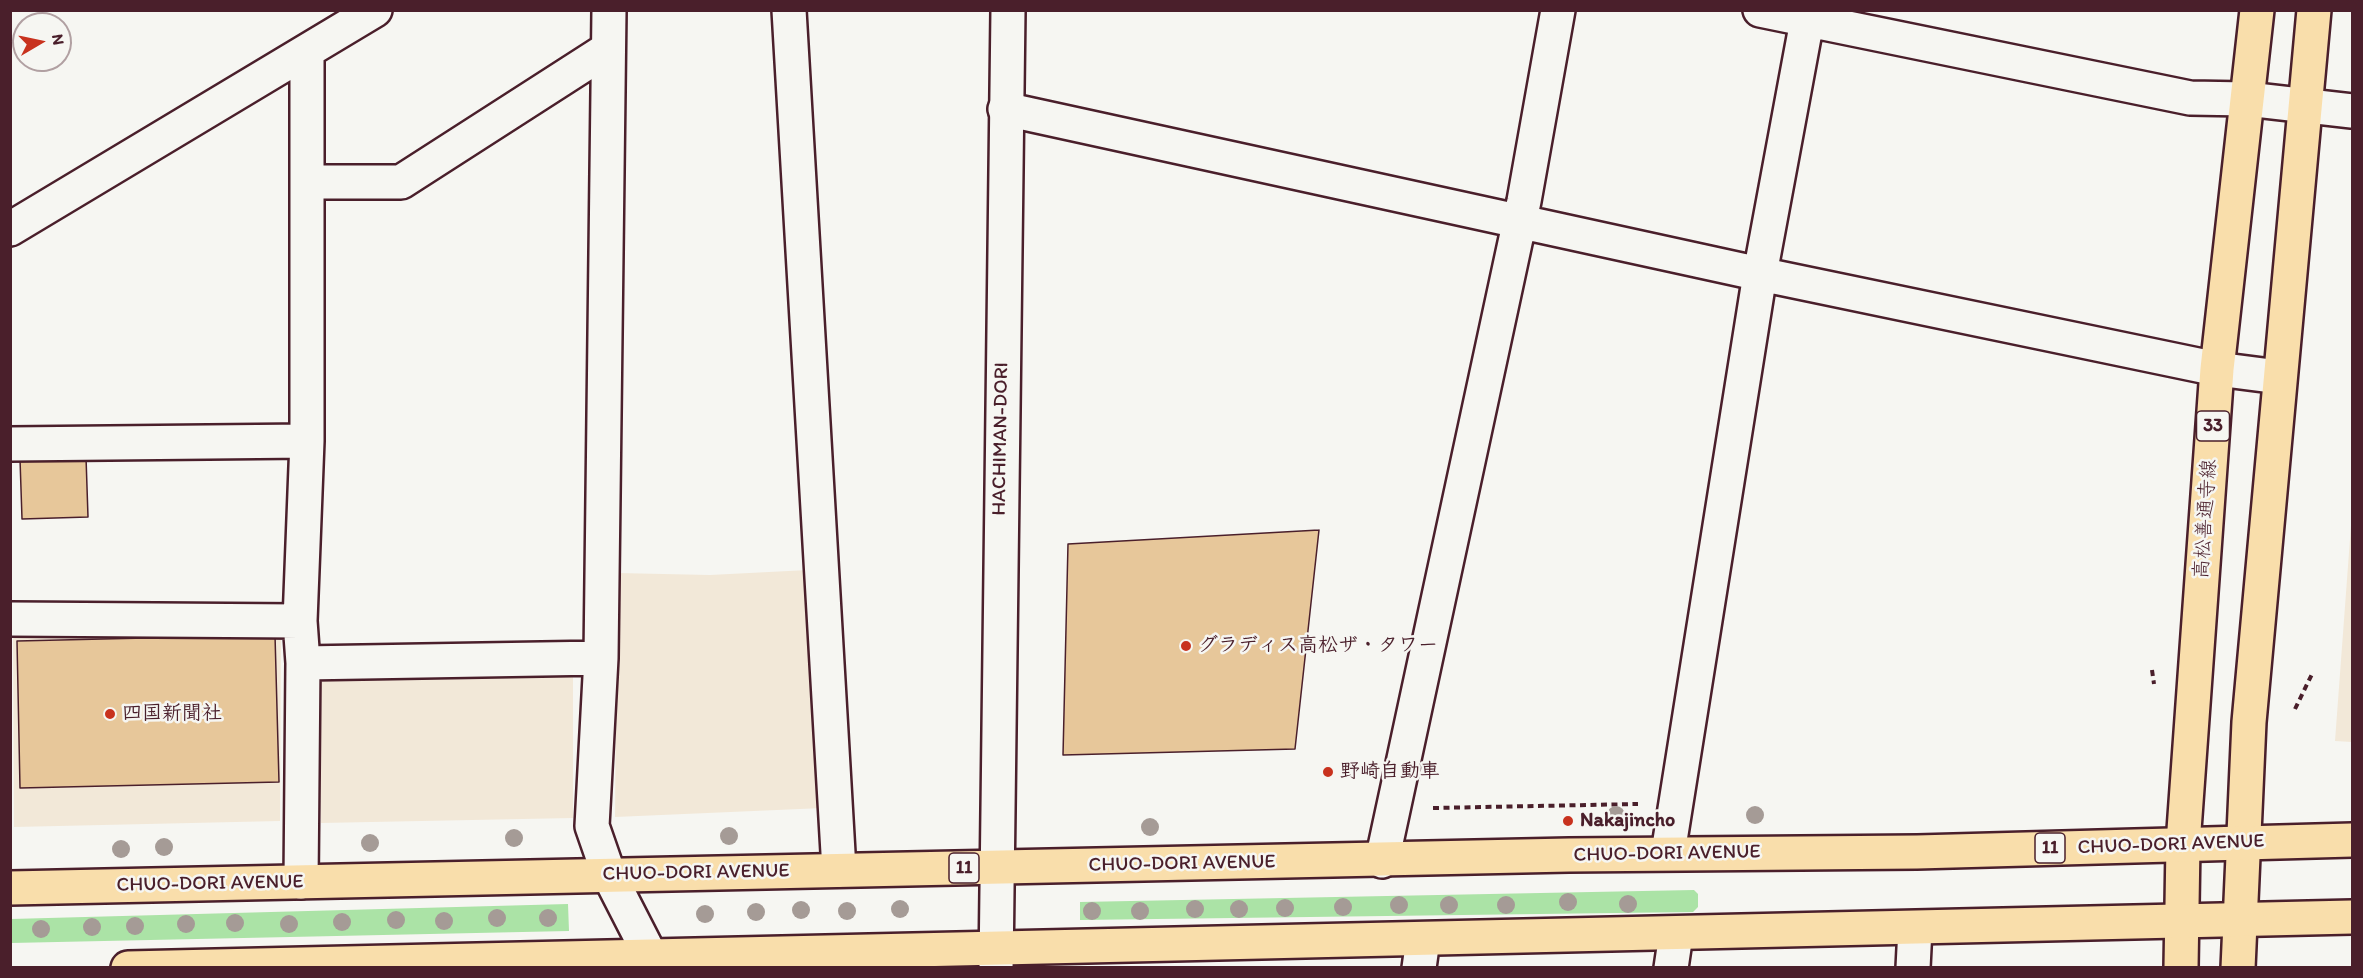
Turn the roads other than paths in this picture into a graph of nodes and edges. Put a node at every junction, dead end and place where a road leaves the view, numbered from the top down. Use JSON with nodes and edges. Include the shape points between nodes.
{"nodes":[{"id":1,"x":609,"y":10,"type":"edge"},
{"id":2,"x":789,"y":10,"type":"edge"},
{"id":3,"x":1008,"y":10,"type":"edge"},
{"id":4,"x":1558,"y":10,"type":"edge"},
{"id":5,"x":1760,"y":10,"type":"edge"},
{"id":6,"x":2258,"y":10,"type":"edge"},
{"id":7,"x":2314,"y":10,"type":"edge"},
{"id":8,"x":359,"y":15,"type":"edge"},
{"id":9,"x":1808,"y":15,"type":"edge"},
{"id":10,"x":608,"y":50,"type":"junction"},
{"id":11,"x":308,"y":53,"type":"junction"},
{"id":12,"x":2247,"y":99,"type":"junction"},
{"id":13,"x":2304,"y":107,"type":"junction"},
{"id":14,"x":1005,"y":109,"type":"junction"},
{"id":15,"x":2352,"y":111,"type":"edge"},
{"id":16,"x":307,"y":182,"type":"junction"},
{"id":17,"x":1519,"y":220,"type":"junction"},
{"id":18,"x":10,"y":229,"type":"edge"},
{"id":19,"x":1760,"y":274,"type":"junction"},
{"id":20,"x":2217,"y":369,"type":"junction"},
{"id":21,"x":2279,"y":377,"type":"junction"},
{"id":22,"x":307,"y":441,"type":"junction"},
{"id":23,"x":10,"y":444,"type":"edge"},
{"id":24,"x":10,"y":619,"type":"edge"},
{"id":25,"x":300,"y":621,"type":"junction"},
{"id":26,"x":600,"y":658,"type":"junction"},
{"id":27,"x":303,"y":663,"type":"junction"},
{"id":28,"x":2352,"y":840,"type":"edge"},
{"id":29,"x":2242,"y":842,"type":"junction"},
{"id":30,"x":2183,"y":844,"type":"junction"},
{"id":31,"x":1668,"y":853,"type":"junction"},
{"id":32,"x":1382,"y":861,"type":"junction"},
{"id":33,"x":996,"y":867,"type":"junction"},
{"id":34,"x":839,"y":870,"type":"junction"},
{"id":35,"x":609,"y":875,"type":"junction"},
{"id":36,"x":301,"y":882,"type":"junction"},
{"id":37,"x":10,"y":888,"type":"edge"},
{"id":38,"x":2352,"y":917,"type":"edge"},
{"id":39,"x":2241,"y":919,"type":"junction"},
{"id":40,"x":2183,"y":920,"type":"junction"},
{"id":41,"x":1915,"y":928,"type":"junction"},
{"id":42,"x":1676,"y":934,"type":"junction"},
{"id":43,"x":1421,"y":953,"type":"edge"},
{"id":44,"x":996,"y":958,"type":"edge"},
{"id":45,"x":849,"y":959,"type":"edge"},
{"id":46,"x":650,"y":961,"type":"edge"},
{"id":47,"x":314,"y":966,"type":"edge"},
{"id":48,"x":128,"y":968,"type":"edge"},
{"id":49,"x":1671,"y":968,"type":"edge"},
{"id":50,"x":1913,"y":968,"type":"edge"},
{"id":51,"x":2181,"y":968,"type":"edge"},
{"id":52,"x":2238,"y":968,"type":"edge"}],
"edges":[{"from":1,"to":10,"type":"street"},
{"from":2,"to":34,"type":"street"},
{"from":3,"to":14,"type":"street","name":"HACHIMAN-DORI"},
{"from":4,"to":17,"type":"street"},
{"from":5,"to":9,"type":"street"},
{"from":6,"to":12,"type":"main road","name":"高松善通寺線","number":"33"},
{"from":7,"to":13,"type":"main road"},
{"from":8,"to":11,"type":"street"},
{"from":9,"to":12,"type":"street","via":[[2190,98]]},
{"from":9,"to":19,"type":"street"},
{"from":10,"to":16,"type":"street","via":[[401,182]]},
{"from":10,"to":26,"type":"street"},
{"from":11,"to":16,"type":"street"},
{"from":11,"to":18,"type":"street"},
{"from":12,"to":13,"type":"street"},
{"from":12,"to":20,"type":"main road","name":"高松善通寺線","number":"33"},
{"from":13,"to":15,"type":"street"},
{"from":13,"to":21,"type":"main road"},
{"from":14,"to":17,"type":"street"},
{"from":14,"to":33,"type":"street","name":"HACHIMAN-DORI"},
{"from":16,"to":22,"type":"street"},
{"from":17,"to":19,"type":"street"},
{"from":17,"to":32,"type":"street"},
{"from":19,"to":20,"type":"street"},
{"from":19,"to":31,"type":"street"},
{"from":20,"to":21,"type":"street"},
{"from":20,"to":30,"type":"main road","name":"高松善通寺線","number":"33"},
{"from":21,"to":29,"type":"main road"},
{"from":22,"to":23,"type":"street"},
{"from":22,"to":25,"type":"street"},
{"from":24,"to":25,"type":"street"},
{"from":25,"to":27,"type":"street"},
{"from":26,"to":27,"type":"street"},
{"from":26,"to":35,"type":"street","via":[[592,826]]},
{"from":27,"to":36,"type":"street"},
{"from":28,"to":29,"type":"main road","name":"CHUO-DORI AVENUE","number":"11"},
{"from":29,"to":30,"type":"main road","name":"CHUO-DORI AVENUE","number":"11"},
{"from":29,"to":39,"type":"main road"},
{"from":30,"to":31,"type":"main road","name":"CHUO-DORI AVENUE","number":"11","via":[[1917,852]]},
{"from":30,"to":40,"type":"main road","name":"高松善通寺線","number":"33"},
{"from":31,"to":32,"type":"main road","name":"CHUO-DORI AVENUE","number":"11"},
{"from":32,"to":33,"type":"main road","name":"CHUO-DORI AVENUE","number":"11"},
{"from":33,"to":34,"type":"main road","name":"CHUO-DORI AVENUE","number":"11"},
{"from":33,"to":44,"type":"street","name":"HACHIMAN-DORI"},
{"from":34,"to":35,"type":"main road","name":"CHUO-DORI AVENUE","number":"11"},
{"from":35,"to":36,"type":"main road","name":"CHUO-DORI AVENUE","number":"11"},
{"from":35,"to":46,"type":"street"},
{"from":36,"to":37,"type":"main road","name":"CHUO-DORI AVENUE","number":"11"},
{"from":38,"to":39,"type":"main road"},
{"from":39,"to":40,"type":"main road"},
{"from":39,"to":52,"type":"main road"},
{"from":40,"to":41,"type":"main road"},
{"from":40,"to":51,"type":"main road","name":"高松善通寺線"},
{"from":41,"to":42,"type":"main road"},
{"from":41,"to":50,"type":"street"},
{"from":42,"to":43,"type":"main road"},
{"from":42,"to":49,"type":"street"},
{"from":43,"to":44,"type":"main road"},
{"from":44,"to":45,"type":"main road"},
{"from":45,"to":46,"type":"main road"},
{"from":46,"to":47,"type":"main road"},
{"from":47,"to":48,"type":"main road"}]}
